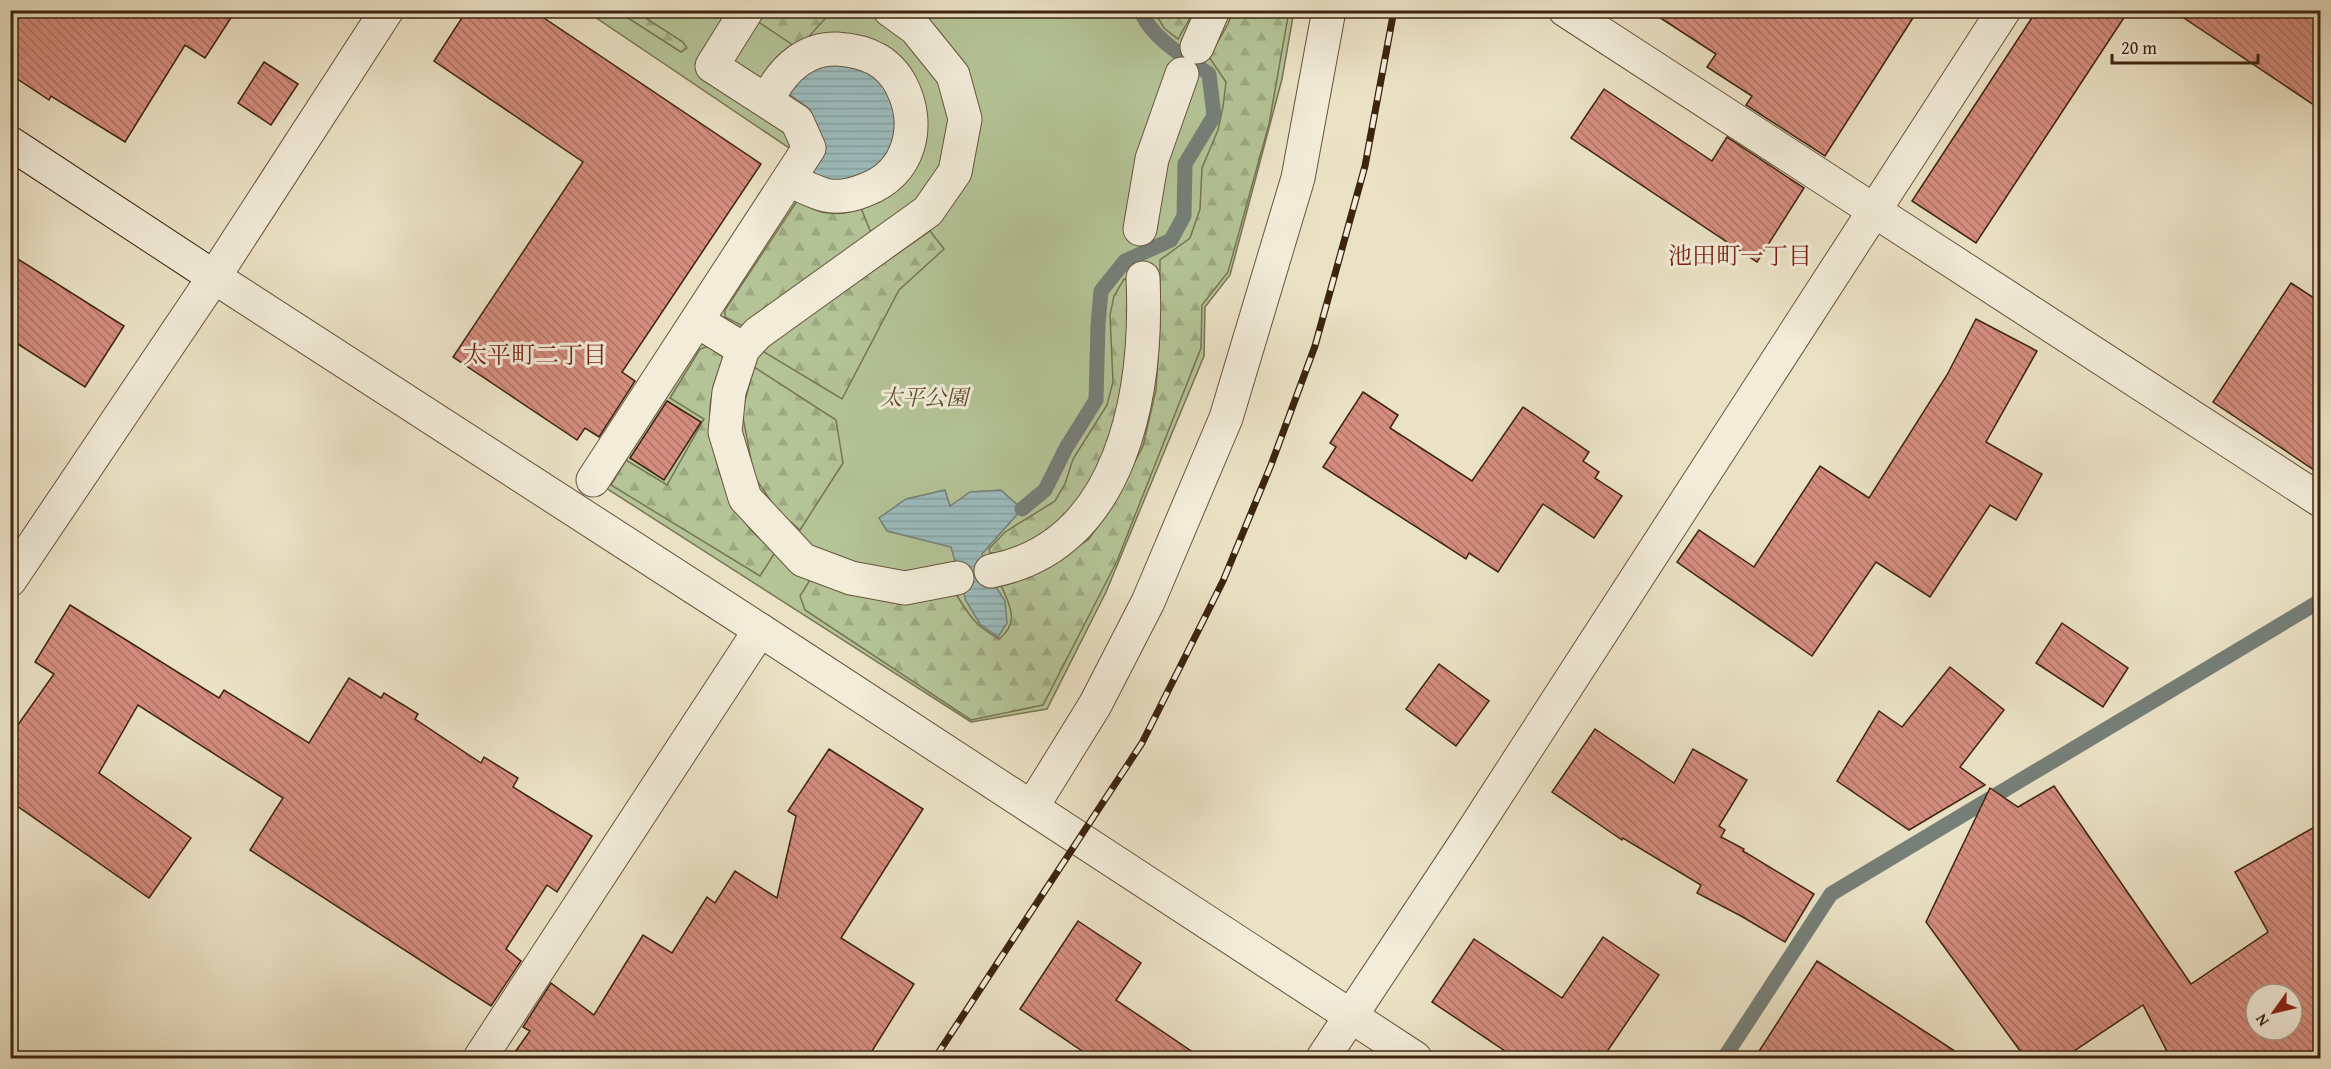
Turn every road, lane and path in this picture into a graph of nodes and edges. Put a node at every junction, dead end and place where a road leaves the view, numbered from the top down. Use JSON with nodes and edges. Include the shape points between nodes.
{"nodes":[{"id":1,"x":387,"y":10,"type":"edge"},
{"id":2,"x":890,"y":10,"type":"edge"},
{"id":3,"x":1213,"y":10,"type":"edge"},
{"id":4,"x":1329,"y":10,"type":"edge"},
{"id":5,"x":1565,"y":10,"type":"edge"},
{"id":6,"x":2004,"y":10,"type":"edge"},
{"id":7,"x":735,"y":15,"type":"edge"},
{"id":8,"x":772,"y":91,"type":"dead end"},
{"id":9,"x":10,"y":143,"type":"edge"},
{"id":10,"x":804,"y":187,"type":"dead end"},
{"id":11,"x":1874,"y":212,"type":"junction"},
{"id":12,"x":1140,"y":230,"type":"dead end"},
{"id":13,"x":214,"y":277,"type":"junction"},
{"id":14,"x":1143,"y":278,"type":"dead end"},
{"id":15,"x":697,"y":321,"type":"junction"},
{"id":16,"x":743,"y":349,"type":"junction"},
{"id":17,"x":593,"y":480,"type":"dead end"},
{"id":18,"x":2320,"y":500,"type":"edge"},
{"id":19,"x":991,"y":570,"type":"dead end"},
{"id":20,"x":957,"y":578,"type":"dead end"},
{"id":21,"x":10,"y":580,"type":"edge"},
{"id":22,"x":760,"y":630,"type":"junction"},
{"id":23,"x":1032,"y":807,"type":"junction"},
{"id":24,"x":1351,"y":1017,"type":"junction"},
{"id":25,"x":480,"y":1059,"type":"edge"},
{"id":26,"x":1323,"y":1059,"type":"edge"},
{"id":27,"x":1415,"y":1059,"type":"edge"}],
"edges":[{"from":1,"to":13,"type":"street"},
{"from":2,"to":16,"type":"street","via":[[915,28],[953,75],[964,120],[955,172],[928,211],[758,333]]},
{"from":3,"to":12,"type":"street","via":[[1189,60],[1152,159]]},
{"from":4,"to":23,"type":"street","via":[[1298,178],[1226,418],[1148,602],[1095,705]]},
{"from":5,"to":11,"type":"street"},
{"from":6,"to":11,"type":"street"},
{"from":7,"to":15,"type":"street","via":[[712,66],[797,121],[809,148]]},
{"from":8,"to":10,"type":"street","via":[[781,75],[811,53],[854,50],[878,60],[897,77],[909,99],[913,123],[908,148],[883,181],[852,195],[827,196]]},
{"from":9,"to":13,"type":"street"},
{"from":11,"to":18,"type":"street"},
{"from":11,"to":24,"type":"street"},
{"from":13,"to":21,"type":"street"},
{"from":13,"to":22,"type":"street"},
{"from":14,"to":19,"type":"street","via":[[1140,371],[1129,429],[1110,480],[1074,530],[1039,554]]},
{"from":15,"to":16,"type":"street"},
{"from":15,"to":17,"type":"street"},
{"from":16,"to":20,"type":"street","via":[[729,392],[725,432],[745,498],[803,560],[852,578],[905,588]]},
{"from":22,"to":23,"type":"street"},
{"from":22,"to":25,"type":"street"},
{"from":23,"to":24,"type":"street"},
{"from":24,"to":26,"type":"street"},
{"from":24,"to":27,"type":"street"}]}
